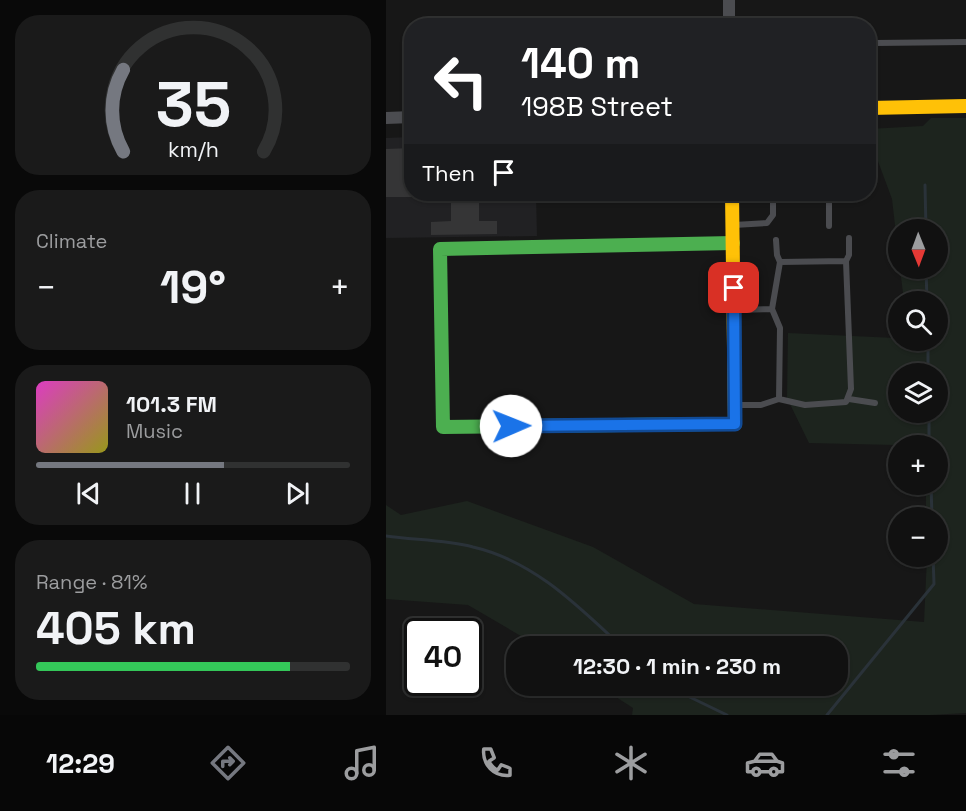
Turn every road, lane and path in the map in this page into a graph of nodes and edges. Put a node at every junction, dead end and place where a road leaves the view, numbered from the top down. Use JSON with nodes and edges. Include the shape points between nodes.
{"nodes":[{"id":1,"x":729,"y":0,"type":"edge"},
{"id":2,"x":729,"y":18,"type":"edge"},
{"id":3,"x":966,"y":42,"type":"edge"},
{"id":4,"x":876,"y":43,"type":"edge"},
{"id":5,"x":966,"y":106,"type":"edge"},
{"id":6,"x":876,"y":108,"type":"edge"},
{"id":7,"x":404,"y":117,"type":"edge"},
{"id":8,"x":386,"y":118,"type":"edge"},
{"id":9,"x":732,"y":201,"type":"edge"},
{"id":10,"x":773,"y":201,"type":"edge"},
{"id":11,"x":829,"y":201,"type":"edge"},
{"id":12,"x":733,"y":225,"type":"junction"},
{"id":13,"x":829,"y":226,"type":"dead end"},
{"id":14,"x":849,"y":238,"type":"dead end"},
{"id":15,"x":776,"y":240,"type":"dead end"},
{"id":16,"x":733,"y":243,"type":"junction"},
{"id":17,"x":846,"y":261,"type":"junction"},
{"id":18,"x":780,"y":262,"type":"junction"},
{"id":19,"x":772,"y":309,"type":"junction"},
{"id":20,"x":734,"y":310,"type":"junction"},
{"id":21,"x":779,"y":399,"type":"junction"},
{"id":22,"x":849,"y":399,"type":"junction"},
{"id":23,"x":875,"y":403,"type":"dead end"},
{"id":24,"x":735,"y":405,"type":"junction"}],
"edges":[{"from":1,"to":2,"type":"street"},
{"from":3,"to":4,"type":"lane"},
{"from":5,"to":6,"type":"street"},
{"from":7,"to":8,"type":"street"},
{"from":9,"to":12,"type":"street"},
{"from":10,"to":12,"type":"lane","via":[[773,214],[767,223]]},
{"from":11,"to":13,"type":"lane"},
{"from":12,"to":16,"type":"street"},
{"from":14,"to":17,"type":"lane"},
{"from":15,"to":18,"type":"lane"},
{"from":16,"to":20,"type":"street"},
{"from":16,"to":24,"type":"street","via":[[440,249],[443,427],[735,424]]},
{"from":17,"to":18,"type":"lane"},
{"from":17,"to":22,"type":"lane"},
{"from":18,"to":19,"type":"lane"},
{"from":19,"to":20,"type":"lane"},
{"from":19,"to":21,"type":"lane","via":[[780,328]]},
{"from":20,"to":24,"type":"street"},
{"from":21,"to":22,"type":"lane","via":[[805,405],[828,405]]},
{"from":21,"to":24,"type":"lane","via":[[761,405]]},
{"from":22,"to":23,"type":"lane"}]}
